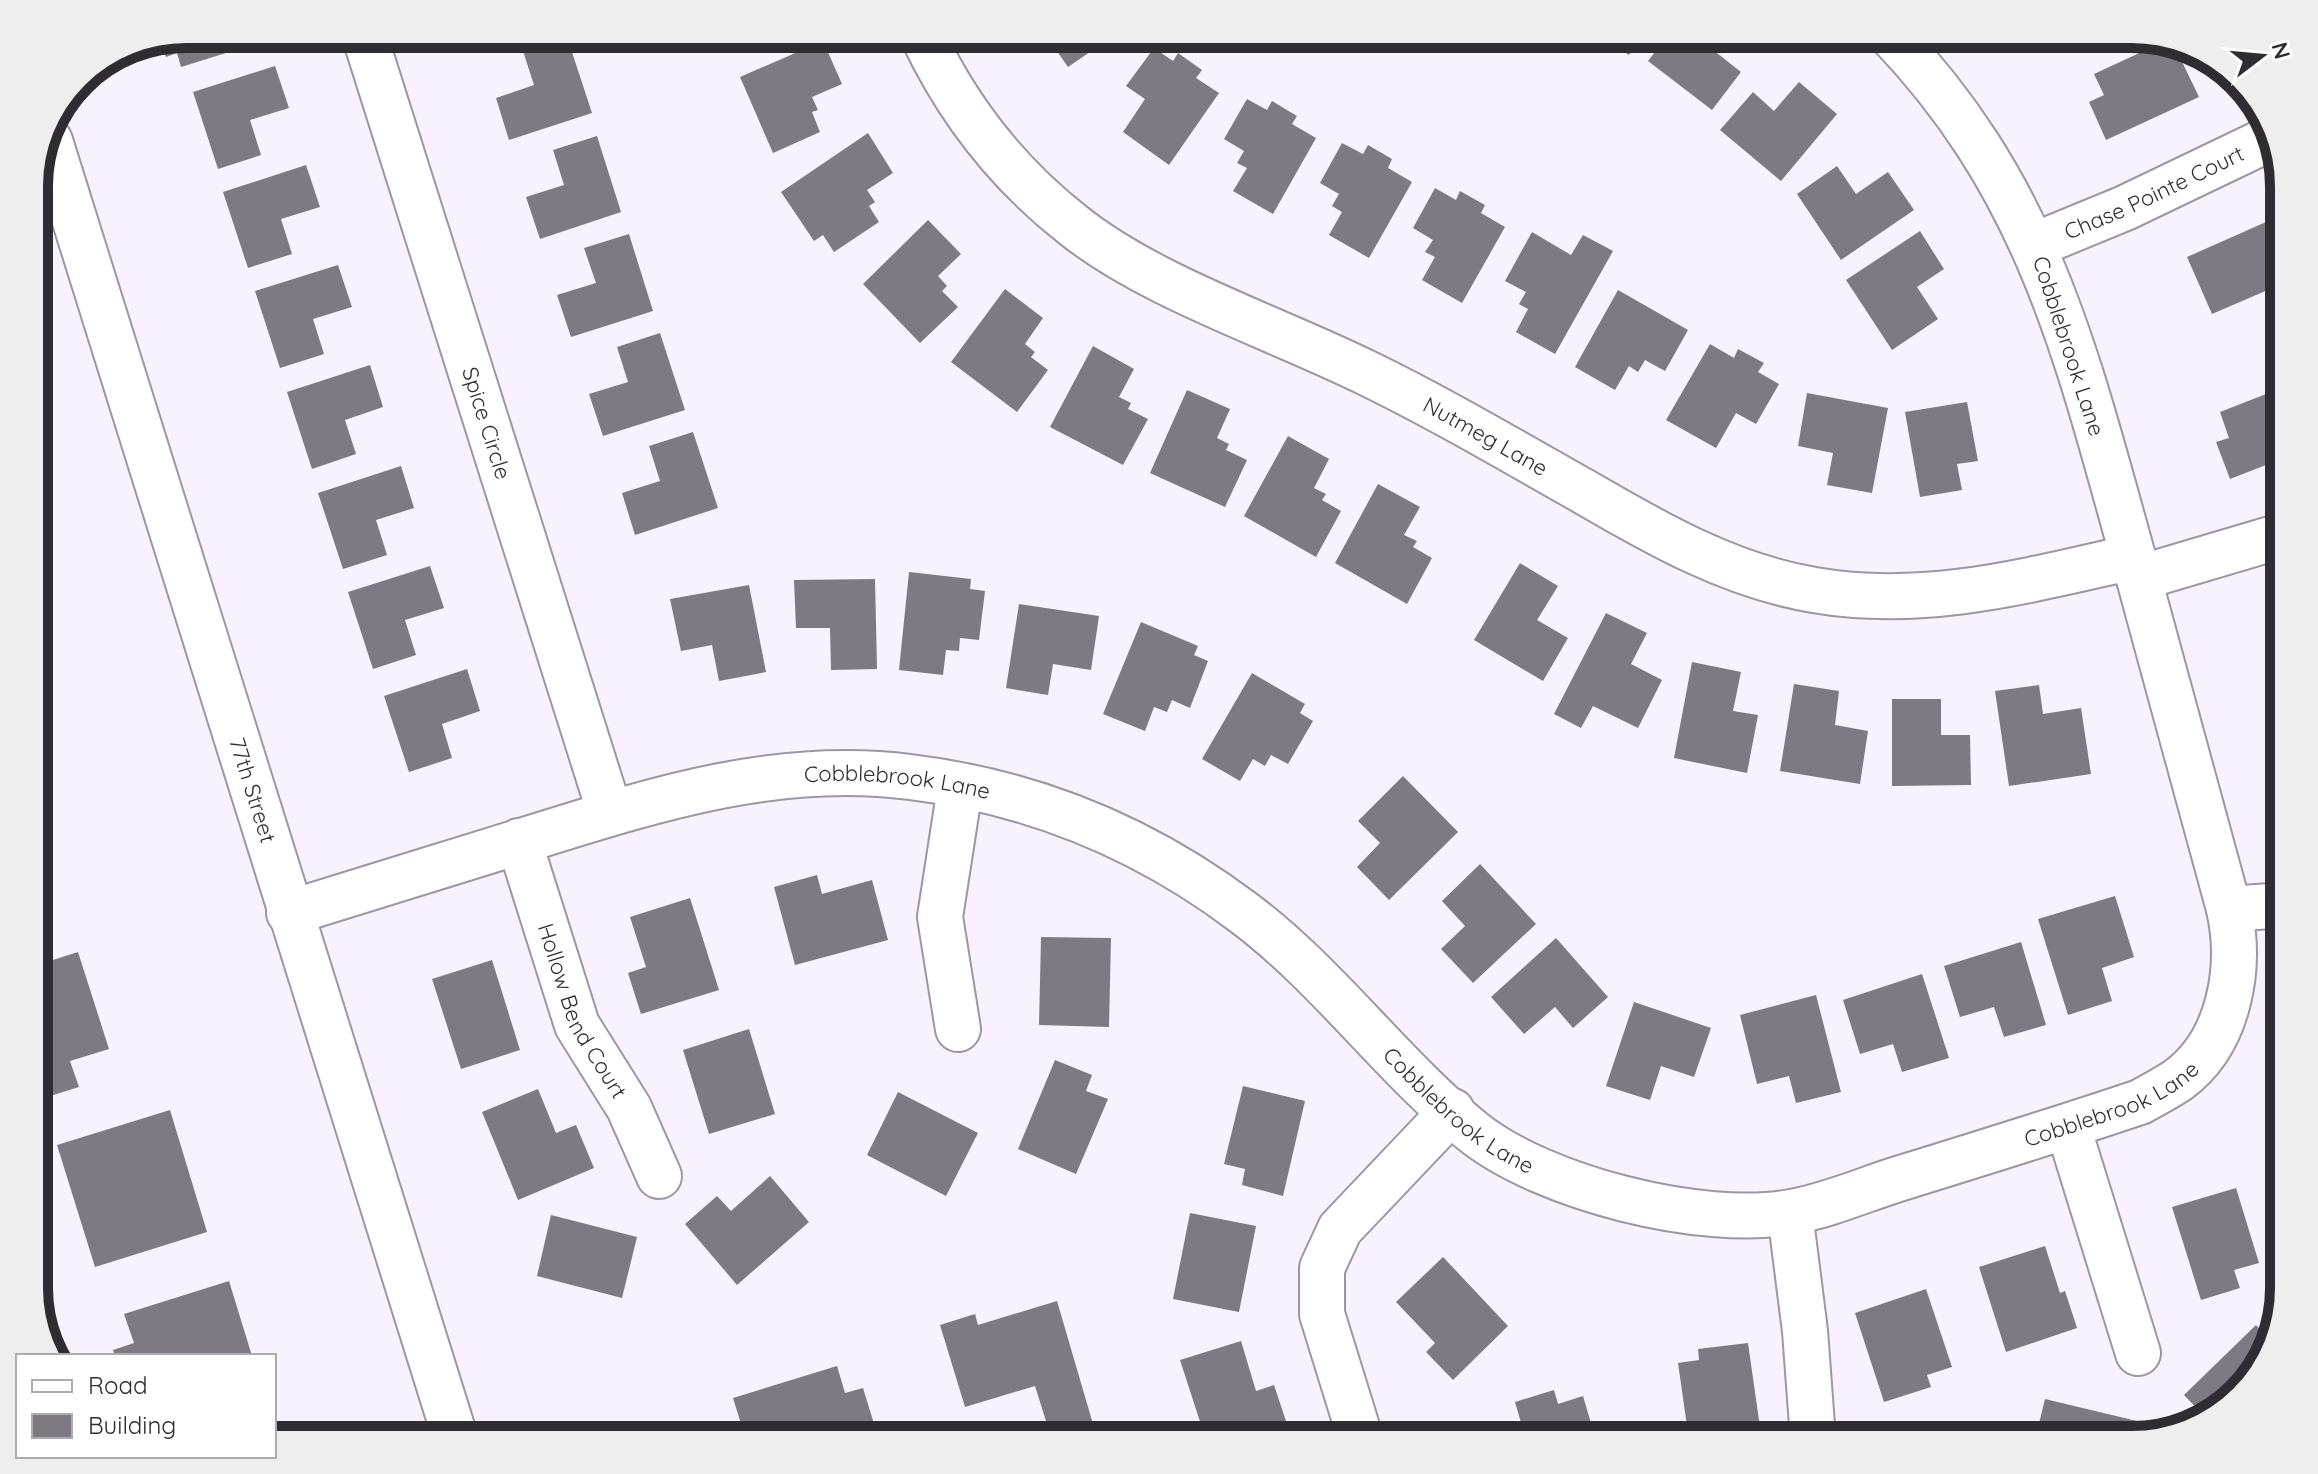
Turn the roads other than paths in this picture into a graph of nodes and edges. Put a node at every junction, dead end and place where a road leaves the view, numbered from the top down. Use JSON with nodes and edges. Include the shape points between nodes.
{"nodes":[{"id":1,"x":368,"y":48,"type":"edge"},
{"id":2,"x":929,"y":48,"type":"edge"},
{"id":3,"x":1902,"y":48,"type":"edge"},
{"id":4,"x":2263,"y":142,"type":"edge"},
{"id":5,"x":53,"y":150,"type":"edge"},
{"id":6,"x":2035,"y":245,"type":"junction"},
{"id":7,"x":2270,"y":538,"type":"edge"},
{"id":8,"x":2136,"y":567,"type":"junction"},
{"id":9,"x":960,"y":788,"type":"junction"},
{"id":10,"x":610,"y":813,"type":"junction"},
{"id":11,"x":519,"y":841,"type":"junction"},
{"id":12,"x":2270,"y":906,"type":"edge"},
{"id":13,"x":2229,"y":909,"type":"junction"},
{"id":14,"x":289,"y":913,"type":"junction"},
{"id":15,"x":958,"y":1029,"type":"dead end"},
{"id":16,"x":1452,"y":1111,"type":"junction"},
{"id":17,"x":2068,"y":1127,"type":"junction"},
{"id":18,"x":659,"y":1176,"type":"dead end"},
{"id":19,"x":1790,"y":1213,"type":"junction"},
{"id":20,"x":2138,"y":1353,"type":"dead end"},
{"id":21,"x":444,"y":1426,"type":"edge"},
{"id":22,"x":1357,"y":1426,"type":"edge"},
{"id":23,"x":1812,"y":1426,"type":"edge"}],
"edges":[{"from":1,"to":10,"type":"street","name":"Spice Circle"},
{"from":2,"to":8,"type":"street","name":"Nutmeg Lane","via":[[974,125],[1025,183],[1074,227],[1179,287],[1369,374],[1672,542],[1756,575],[1873,598],[1987,591]]},
{"from":3,"to":6,"type":"street","name":"Cobblebrook Lane","via":[[1972,133]]},
{"from":4,"to":6,"type":"street","name":"Chase Pointe Court"},
{"from":5,"to":14,"type":"street","name":"77th Street"},
{"from":6,"to":8,"type":"street","name":"Cobblebrook Lane","via":[[2056,296]]},
{"from":7,"to":8,"type":"street","name":"Nutmeg Lane"},
{"from":8,"to":13,"type":"street","name":"Cobblebrook Lane"},
{"from":9,"to":10,"type":"street","name":"Cobblebrook Lane","via":[[911,777],[786,775],[679,792]]},
{"from":9,"to":15,"type":"street","via":[[940,917]]},
{"from":9,"to":16,"type":"street","name":"Cobblebrook Lane","via":[[1074,816],[1134,842],[1203,883],[1282,945]]},
{"from":10,"to":11,"type":"street","name":"Cobblebrook Lane"},
{"from":11,"to":14,"type":"street","name":"Cobblebrook Lane"},
{"from":11,"to":18,"type":"street","name":"Hollow Bend Court","via":[[577,1025],[629,1108]]},
{"from":12,"to":13,"type":"street"},
{"from":13,"to":17,"type":"street","name":"Cobblebrook Lane","via":[[2236,939],[2232,991],[2208,1048],[2180,1079],[2140,1102]]},
{"from":14,"to":21,"type":"street","name":"77th Street"},
{"from":16,"to":19,"type":"street","name":"Cobblebrook Lane","via":[[1499,1148],[1613,1197],[1717,1214]]},
{"from":16,"to":22,"type":"street","via":[[1340,1229],[1322,1268],[1322,1314]]},
{"from":17,"to":19,"type":"street","name":"Cobblebrook Lane"},
{"from":17,"to":20,"type":"street"},
{"from":19,"to":23,"type":"street"}]}
